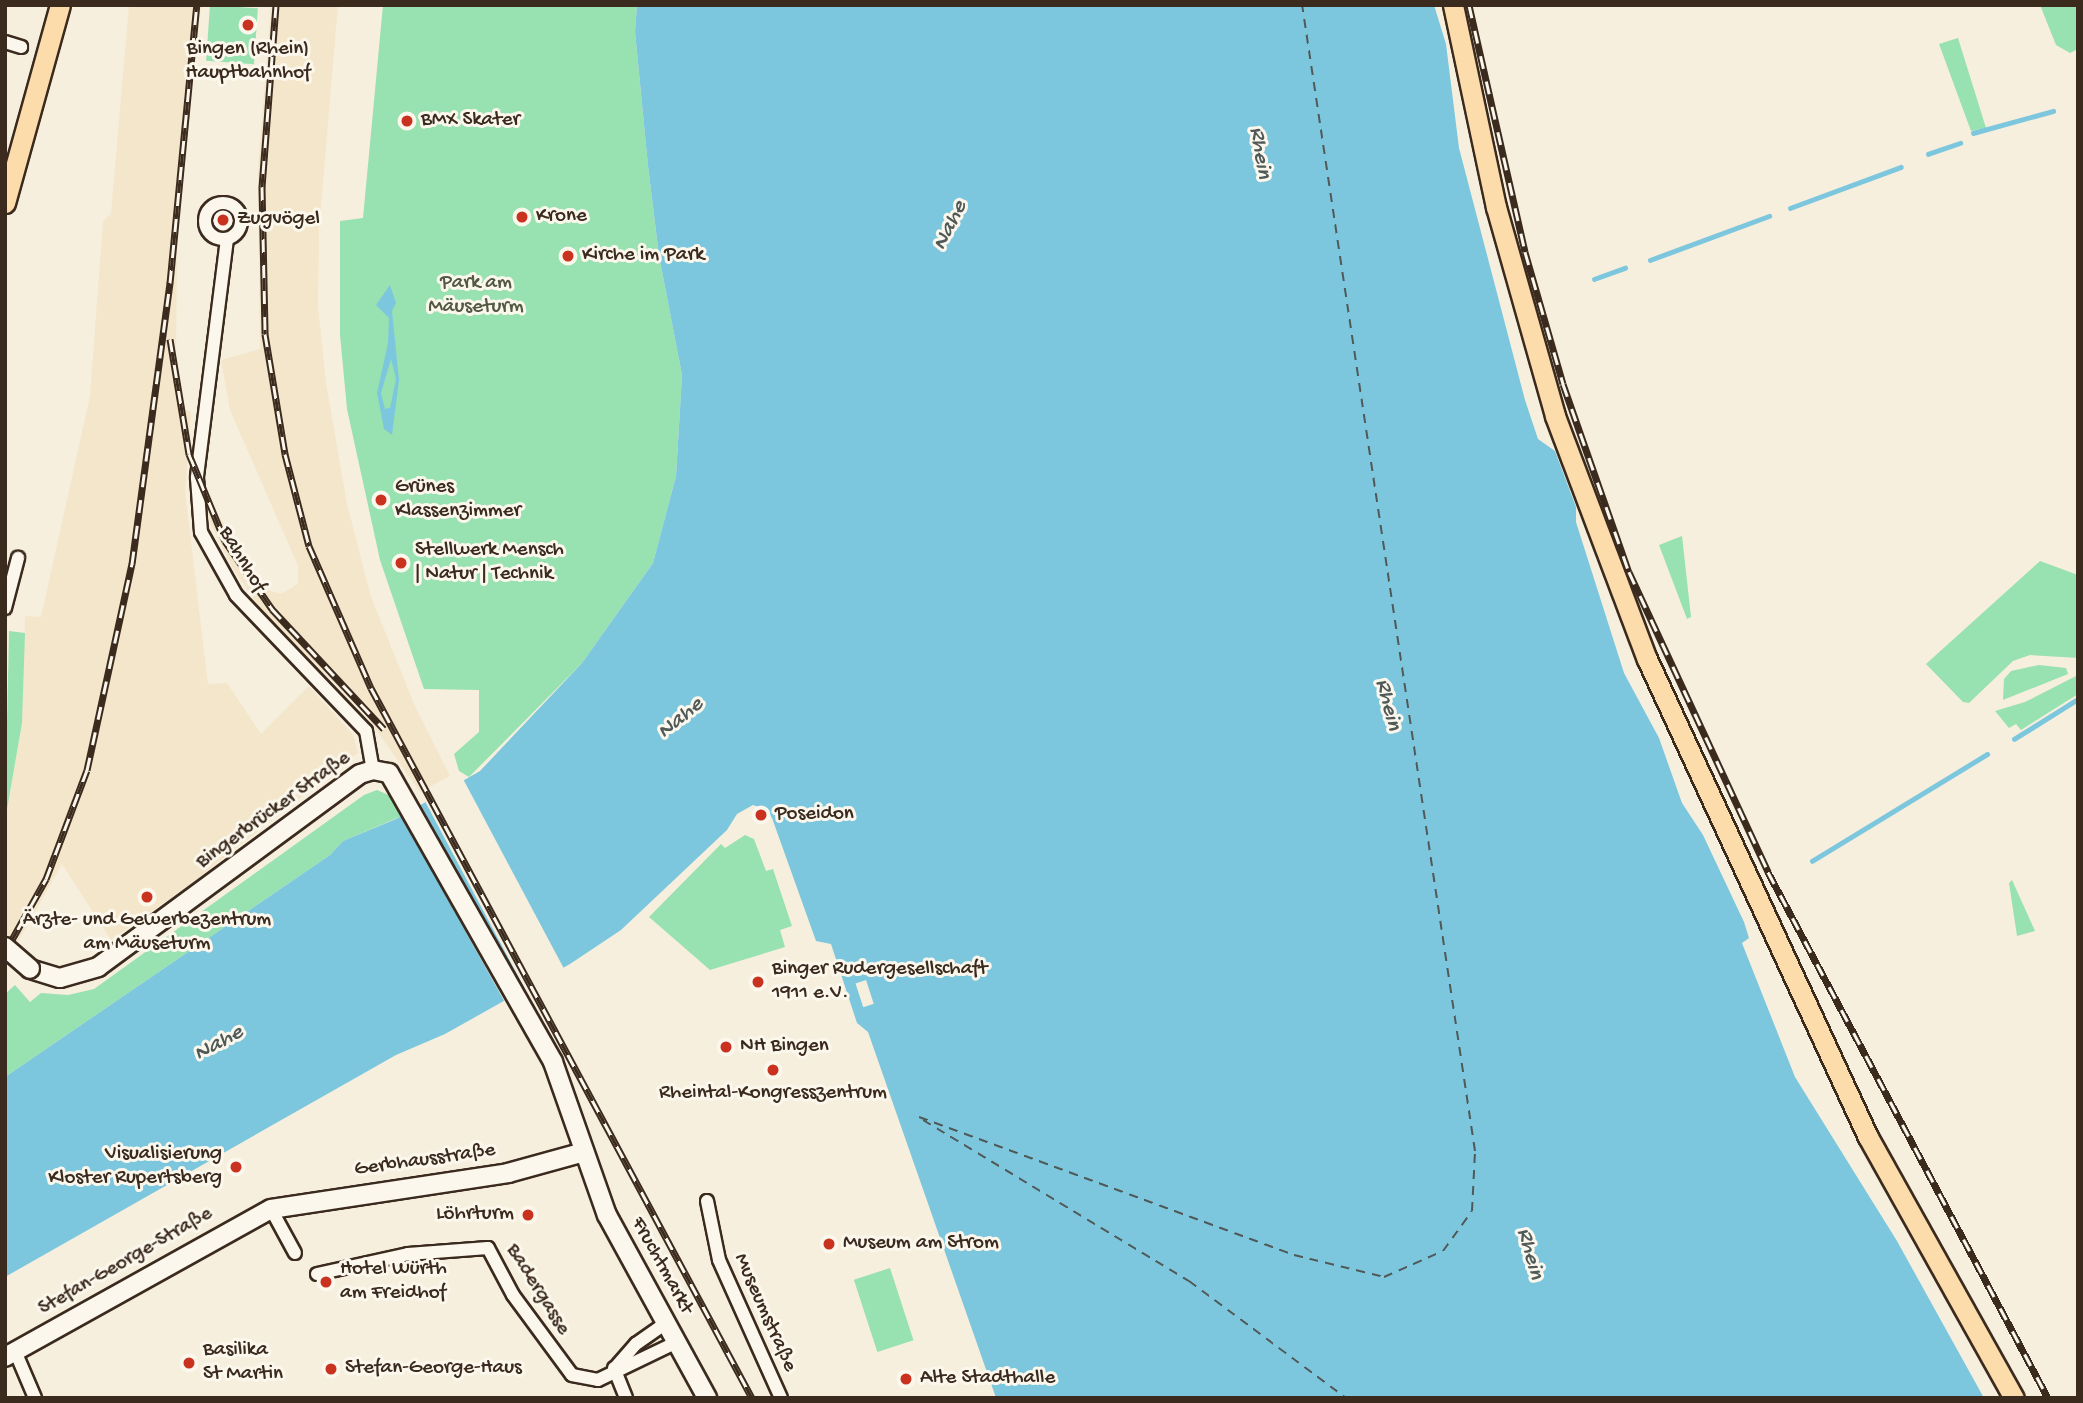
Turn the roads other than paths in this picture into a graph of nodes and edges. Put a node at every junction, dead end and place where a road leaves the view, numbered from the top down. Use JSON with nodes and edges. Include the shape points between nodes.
{"nodes":[{"id":1,"x":61,"y":5,"type":"edge"},
{"id":2,"x":1453,"y":5,"type":"edge"},
{"id":3,"x":5,"y":42,"type":"edge"},
{"id":4,"x":21,"y":47,"type":"dead end"},
{"id":5,"x":5,"y":203,"type":"edge"},
{"id":6,"x":227,"y":239,"type":"dead end"},
{"id":7,"x":18,"y":558,"type":"dead end"},
{"id":8,"x":5,"y":608,"type":"edge"},
{"id":9,"x":373,"y":770,"type":"junction"},
{"id":10,"x":5,"y":947,"type":"edge"},
{"id":11,"x":584,"y":1152,"type":"junction"},
{"id":12,"x":708,"y":1201,"type":"dead end"},
{"id":13,"x":271,"y":1209,"type":"junction"},
{"id":14,"x":295,"y":1253,"type":"dead end"},
{"id":15,"x":317,"y":1274,"type":"dead end"},
{"id":16,"x":666,"y":1323,"type":"junction"},
{"id":17,"x":677,"y":1342,"type":"junction"},
{"id":18,"x":10,"y":1354,"type":"edge"},
{"id":19,"x":614,"y":1368,"type":"junction"},
{"id":20,"x":35,"y":1398,"type":"edge"},
{"id":21,"x":626,"y":1398,"type":"edge"},
{"id":22,"x":707,"y":1398,"type":"edge"},
{"id":23,"x":781,"y":1398,"type":"edge"},
{"id":24,"x":2014,"y":1398,"type":"edge"}],
"edges":[{"from":1,"to":5,"type":"main road"},
{"from":2,"to":24,"type":"main road","via":[[1493,196],[1555,416],[1647,659],[1868,1137]]},
{"from":3,"to":4,"type":"street"},
{"from":6,"to":9,"type":"street","name":"Bahnhof","via":[[197,478],[201,532],[236,595],[366,732]]},
{"from":7,"to":8,"type":"street"},
{"from":9,"to":10,"type":"main road","name":"Bingerbrücker Straße","bridge":true,"via":[[360,774],[98,967],[60,978],[30,970]]},
{"from":9,"to":11,"type":"main road","name":"Bingerbrücker Straße","via":[[392,775],[520,1001],[553,1062]]},
{"from":11,"to":13,"type":"main road","name":"Gerbhausstraße","via":[[508,1173]]},
{"from":11,"to":16,"type":"main road","name":"Fruchtmarkt","via":[[607,1215]]},
{"from":12,"to":23,"type":"street","name":"Museumstraße","via":[[719,1260]]},
{"from":13,"to":14,"type":"street"},
{"from":13,"to":18,"type":"main road","name":"Stefan-George-Straße"},
{"from":15,"to":19,"type":"street","name":"Badergasse","via":[[408,1254],[488,1248],[513,1295],[572,1375],[590,1381]]},
{"from":16,"to":17,"type":"main road","name":"Fruchtmarkt"},
{"from":16,"to":19,"type":"street","via":[[636,1344]]},
{"from":17,"to":19,"type":"street"},
{"from":17,"to":22,"type":"main road","name":"Fruchtmarkt"},
{"from":18,"to":20,"type":"street"},
{"from":19,"to":21,"type":"street"}]}
